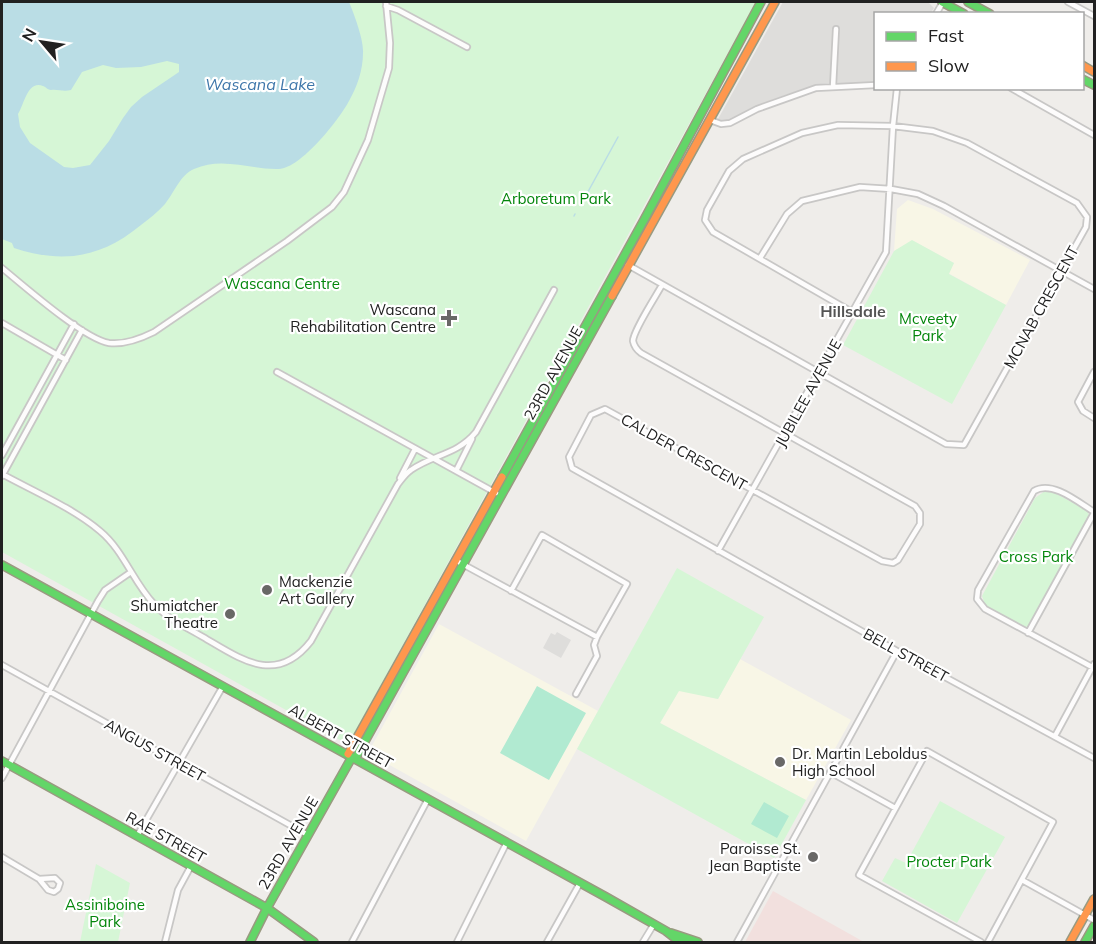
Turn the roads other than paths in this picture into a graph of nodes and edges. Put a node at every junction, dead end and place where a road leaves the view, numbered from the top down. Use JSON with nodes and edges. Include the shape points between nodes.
{"nodes":[{"id":1,"x":761,"y":2,"type":"edge"},
{"id":2,"x":775,"y":2,"type":"edge"},
{"id":3,"x":942,"y":2,"type":"edge"},
{"id":4,"x":968,"y":2,"type":"edge"},
{"id":5,"x":1068,"y":2,"type":"edge"},
{"id":6,"x":386,"y":4,"type":"edge"},
{"id":7,"x":960,"y":12,"type":"edge"},
{"id":8,"x":986,"y":12,"type":"edge"},
{"id":9,"x":1095,"y":16,"type":"edge"},
{"id":10,"x":836,"y":29,"type":"dead end"},
{"id":11,"x":467,"y":46,"type":"dead end"},
{"id":12,"x":874,"y":85,"type":"edge"},
{"id":13,"x":833,"y":87,"type":"junction"},
{"id":14,"x":897,"y":90,"type":"edge"},
{"id":15,"x":1015,"y":90,"type":"edge"},
{"id":16,"x":710,"y":120,"type":"junction"},
{"id":17,"x":893,"y":126,"type":"junction"},
{"id":18,"x":1095,"y":135,"type":"edge"},
{"id":19,"x":891,"y":189,"type":"junction"},
{"id":20,"x":760,"y":258,"type":"junction"},
{"id":21,"x":621,"y":261,"type":"junction"},
{"id":22,"x":628,"y":266,"type":"junction"},
{"id":23,"x":2,"y":268,"type":"edge"},
{"id":24,"x":1062,"y":270,"type":"junction"},
{"id":25,"x":662,"y":285,"type":"junction"},
{"id":26,"x":1095,"y":289,"type":"edge"},
{"id":27,"x":554,"y":290,"type":"dead end"},
{"id":28,"x":852,"y":312,"type":"junction"},
{"id":29,"x":2,"y":323,"type":"edge"},
{"id":30,"x":74,"y":324,"type":"junction"},
{"id":31,"x":82,"y":330,"type":"junction"},
{"id":32,"x":57,"y":355,"type":"junction"},
{"id":33,"x":66,"y":360,"type":"junction"},
{"id":34,"x":276,"y":372,"type":"dead end"},
{"id":35,"x":820,"y":372,"type":"junction"},
{"id":36,"x":1095,"y":372,"type":"edge"},
{"id":37,"x":1095,"y":418,"type":"edge"},
{"id":38,"x":476,"y":432,"type":"junction"},
{"id":39,"x":786,"y":433,"type":"junction"},
{"id":40,"x":415,"y":448,"type":"junction"},
{"id":41,"x":2,"y":455,"type":"edge"},
{"id":42,"x":434,"y":459,"type":"junction"},
{"id":43,"x":456,"y":471,"type":"junction"},
{"id":44,"x":2,"y":475,"type":"edge"},
{"id":45,"x":398,"y":484,"type":"junction"},
{"id":46,"x":754,"y":490,"type":"junction"},
{"id":47,"x":493,"y":491,"type":"junction"},
{"id":48,"x":501,"y":496,"type":"junction"},
{"id":49,"x":1095,"y":512,"type":"edge"},
{"id":50,"x":718,"y":551,"type":"junction"},
{"id":51,"x":455,"y":560,"type":"junction"},
{"id":52,"x":463,"y":564,"type":"junction"},
{"id":53,"x":2,"y":565,"type":"edge"},
{"id":54,"x":131,"y":572,"type":"junction"},
{"id":55,"x":511,"y":591,"type":"junction"},
{"id":56,"x":92,"y":613,"type":"junction"},
{"id":57,"x":1028,"y":633,"type":"junction"},
{"id":58,"x":597,"y":637,"type":"junction"},
{"id":59,"x":897,"y":651,"type":"junction"},
{"id":60,"x":2,"y":665,"type":"edge"},
{"id":61,"x":1093,"y":665,"type":"edge"},
{"id":62,"x":223,"y":687,"type":"junction"},
{"id":63,"x":49,"y":692,"type":"junction"},
{"id":64,"x":576,"y":694,"type":"dead end"},
{"id":65,"x":1056,"y":736,"type":"junction"},
{"id":66,"x":352,"y":757,"type":"junction"},
{"id":67,"x":1095,"y":758,"type":"edge"},
{"id":68,"x":5,"y":763,"type":"edge"},
{"id":69,"x":180,"y":763,"type":"junction"},
{"id":70,"x":830,"y":772,"type":"junction"},
{"id":71,"x":2,"y":778,"type":"edge"},
{"id":72,"x":428,"y":799,"type":"junction"},
{"id":73,"x":895,"y":808,"type":"junction"},
{"id":74,"x":308,"y":835,"type":"junction"},
{"id":75,"x":137,"y":836,"type":"junction"},
{"id":76,"x":507,"y":842,"type":"junction"},
{"id":77,"x":2,"y":857,"type":"edge"},
{"id":78,"x":192,"y":866,"type":"junction"},
{"id":79,"x":39,"y":879,"type":"dead end"},
{"id":80,"x":1022,"y":879,"type":"junction"},
{"id":81,"x":580,"y":883,"type":"junction"},
{"id":82,"x":1095,"y":899,"type":"edge"},
{"id":83,"x":267,"y":908,"type":"junction"},
{"id":84,"x":1085,"y":915,"type":"junction"},
{"id":85,"x":1095,"y":920,"type":"edge"},
{"id":86,"x":654,"y":924,"type":"junction"},
{"id":87,"x":1095,"y":926,"type":"edge"},
{"id":88,"x":666,"y":931,"type":"junction"},
{"id":89,"x":165,"y":942,"type":"edge"},
{"id":90,"x":250,"y":942,"type":"edge"},
{"id":91,"x":314,"y":942,"type":"edge"},
{"id":92,"x":352,"y":942,"type":"edge"},
{"id":93,"x":457,"y":942,"type":"edge"},
{"id":94,"x":548,"y":942,"type":"edge"},
{"id":95,"x":643,"y":942,"type":"edge"},
{"id":96,"x":680,"y":942,"type":"edge"},
{"id":97,"x":698,"y":942,"type":"edge"},
{"id":98,"x":737,"y":942,"type":"edge"},
{"id":99,"x":981,"y":942,"type":"edge"},
{"id":100,"x":988,"y":942,"type":"edge"},
{"id":101,"x":1070,"y":942,"type":"edge"},
{"id":102,"x":1085,"y":942,"type":"edge"}],
"edges":[{"from":1,"to":21,"type":"main road","name":"23RD AVENUE"},
{"from":2,"to":16,"type":"main road","name":"23RD AVENUE"},
{"from":3,"to":7,"type":"main road"},
{"from":4,"to":8,"type":"main road"},
{"from":5,"to":9,"type":"street"},
{"from":6,"to":11,"type":"street"},
{"from":6,"to":31,"type":"street","via":[[389,68],[381,99],[355,171],[332,207],[154,332],[139,339],[111,343]]},
{"from":10,"to":13,"type":"street"},
{"from":12,"to":13,"type":"street"},
{"from":13,"to":16,"type":"street","via":[[816,88],[730,123]]},
{"from":14,"to":17,"type":"street","name":"JUBILEE AVENUE"},
{"from":15,"to":18,"type":"street"},
{"from":16,"to":22,"type":"main road","name":"23RD AVENUE"},
{"from":17,"to":19,"type":"street","name":"JUBILEE AVENUE"},
{"from":17,"to":20,"type":"street","name":"MCNAB CRESCENT","via":[[838,125],[802,133],[743,159],[729,171],[705,220],[713,232]]},
{"from":17,"to":24,"type":"street","name":"MCNAB CRESCENT","via":[[933,131],[967,143],[1077,203],[1087,217],[1086,227]]},
{"from":19,"to":20,"type":"street","via":[[860,187],[802,201],[787,214]]},
{"from":19,"to":24,"type":"street","via":[[918,194],[944,206]]},
{"from":19,"to":28,"type":"street","name":"JUBILEE AVENUE","via":[[886,252]]},
{"from":20,"to":28,"type":"street"},
{"from":21,"to":22,"type":"street"},
{"from":21,"to":47,"type":"main road","name":"23RD AVENUE"},
{"from":22,"to":25,"type":"street"},
{"from":22,"to":48,"type":"main road","name":"23RD AVENUE"},
{"from":23,"to":30,"type":"street"},
{"from":24,"to":26,"type":"street"},
{"from":24,"to":35,"type":"street","name":"MCNAB CRESCENT","via":[[964,445],[946,444]]},
{"from":25,"to":35,"type":"street"},
{"from":25,"to":39,"type":"street","via":[[636,332],[636,348]]},
{"from":27,"to":38,"type":"street"},
{"from":28,"to":35,"type":"street","name":"JUBILEE AVENUE"},
{"from":29,"to":32,"type":"street"},
{"from":30,"to":31,"type":"street"},
{"from":30,"to":32,"type":"street"},
{"from":31,"to":33,"type":"street"},
{"from":32,"to":33,"type":"street"},
{"from":32,"to":41,"type":"street"},
{"from":33,"to":44,"type":"street"},
{"from":34,"to":40,"type":"street"},
{"from":35,"to":39,"type":"street","name":"JUBILEE AVENUE"},
{"from":36,"to":37,"type":"street","via":[[1078,402],[1083,411]]},
{"from":38,"to":42,"type":"street","via":[[455,450]]},
{"from":38,"to":43,"type":"street"},
{"from":39,"to":46,"type":"street","name":"JUBILEE AVENUE"},
{"from":39,"to":46,"type":"street","via":[[918,508],[921,518],[902,556],[888,563]]},
{"from":40,"to":42,"type":"street"},
{"from":40,"to":45,"type":"street"},
{"from":42,"to":43,"type":"street"},
{"from":42,"to":45,"type":"street","via":[[409,471]]},
{"from":43,"to":47,"type":"street"},
{"from":44,"to":54,"type":"street","via":[[99,530],[115,546]]},
{"from":45,"to":54,"type":"street","via":[[310,640],[298,655],[283,663],[266,665],[240,659],[172,620],[152,602]]},
{"from":46,"to":50,"type":"street","name":"JUBILEE AVENUE"},
{"from":46,"to":50,"type":"street","name":"CALDER CRESCENT","via":[[605,409],[591,416],[569,457],[572,468]]},
{"from":47,"to":48,"type":"street"},
{"from":47,"to":51,"type":"main road","name":"23RD AVENUE"},
{"from":48,"to":52,"type":"main road","name":"23RD AVENUE"},
{"from":49,"to":57,"type":"street"},
{"from":49,"to":57,"type":"street","via":[[1053,488],[1041,487],[1034,492],[978,590],[977,599],[985,609]]},
{"from":50,"to":59,"type":"street","name":"BELL STREET"},
{"from":51,"to":52,"type":"street"},
{"from":51,"to":66,"type":"main road","name":"23RD AVENUE"},
{"from":52,"to":55,"type":"street"},
{"from":52,"to":66,"type":"main road","name":"23RD AVENUE"},
{"from":53,"to":56,"type":"main road","name":"ALBERT STREET"},
{"from":54,"to":56,"type":"street","via":[[105,590]]},
{"from":55,"to":58,"type":"street"},
{"from":55,"to":58,"type":"street","via":[[542,535],[627,584]]},
{"from":56,"to":62,"type":"main road","name":"ALBERT STREET"},
{"from":56,"to":63,"type":"street"},
{"from":57,"to":61,"type":"street"},
{"from":58,"to":64,"type":"street","via":[[597,656]]},
{"from":59,"to":65,"type":"street","name":"BELL STREET"},
{"from":59,"to":70,"type":"street"},
{"from":60,"to":63,"type":"street","name":"ANGUS STREET"},
{"from":61,"to":65,"type":"street"},
{"from":62,"to":66,"type":"main road","name":"ALBERT STREET"},
{"from":62,"to":69,"type":"street"},
{"from":63,"to":68,"type":"street"},
{"from":63,"to":69,"type":"street","name":"ANGUS STREET"},
{"from":65,"to":67,"type":"street","name":"BELL STREET"},
{"from":66,"to":72,"type":"main road","name":"ALBERT STREET"},
{"from":66,"to":74,"type":"main road","name":"23RD AVENUE"},
{"from":68,"to":71,"type":"street"},
{"from":68,"to":75,"type":"main road","name":"RAE STREET"},
{"from":69,"to":74,"type":"street","name":"ANGUS STREET"},
{"from":69,"to":75,"type":"street"},
{"from":70,"to":73,"type":"street"},
{"from":70,"to":98,"type":"street"},
{"from":72,"to":76,"type":"main road","name":"ALBERT STREET"},
{"from":72,"to":92,"type":"street"},
{"from":73,"to":80,"type":"street","via":[[927,751],[1053,822]]},
{"from":73,"to":99,"type":"street","via":[[859,875]]},
{"from":74,"to":83,"type":"main road","name":"23RD AVENUE"},
{"from":75,"to":78,"type":"main road","name":"RAE STREET"},
{"from":76,"to":81,"type":"main road","name":"ALBERT STREET"},
{"from":76,"to":93,"type":"street"},
{"from":77,"to":79,"type":"street"},
{"from":78,"to":83,"type":"main road","name":"RAE STREET"},
{"from":78,"to":89,"type":"street","via":[[178,890]]},
{"from":80,"to":84,"type":"street"},
{"from":80,"to":100,"type":"street"},
{"from":81,"to":86,"type":"main road","name":"ALBERT STREET"},
{"from":81,"to":94,"type":"street"},
{"from":82,"to":84,"type":"main road"},
{"from":83,"to":90,"type":"main road","name":"23RD AVENUE"},
{"from":83,"to":91,"type":"main road","name":"RAE STREET"},
{"from":84,"to":85,"type":"street"},
{"from":84,"to":101,"type":"main road"},
{"from":86,"to":88,"type":"main road","name":"ALBERT STREET"},
{"from":86,"to":95,"type":"street"},
{"from":87,"to":102,"type":"main road"},
{"from":88,"to":96,"type":"main road","name":"ALBERT STREET"},
{"from":88,"to":97,"type":"main road","name":"ALBERT STREET"}]}
